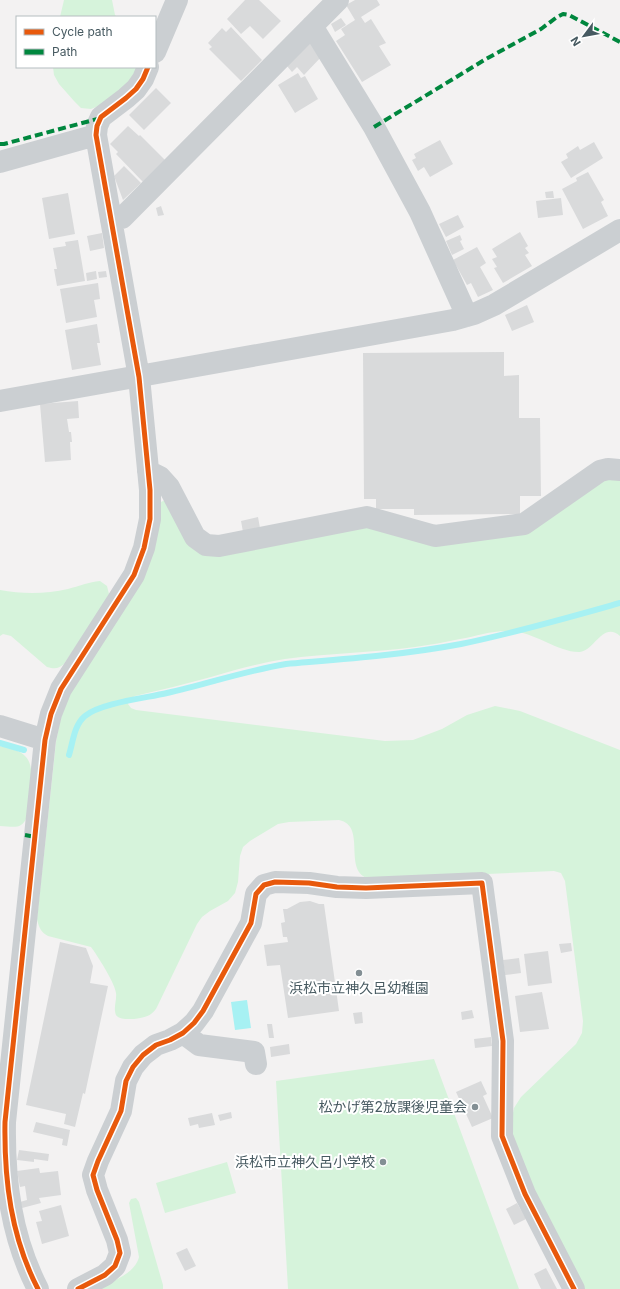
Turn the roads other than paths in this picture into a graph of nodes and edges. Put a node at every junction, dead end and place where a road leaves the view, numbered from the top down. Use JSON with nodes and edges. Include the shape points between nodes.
{"nodes":[{"id":1,"x":177,"y":0,"type":"edge"},
{"id":2,"x":338,"y":0,"type":"edge"},
{"id":3,"x":312,"y":26,"type":"junction"},
{"id":4,"x":156,"y":50,"type":"edge"},
{"id":5,"x":148,"y":68,"type":"edge"},
{"id":6,"x":96,"y":135,"type":"junction"},
{"id":7,"x":0,"y":162,"type":"edge"},
{"id":8,"x":111,"y":220,"type":"junction"},
{"id":9,"x":620,"y":230,"type":"edge"},
{"id":10,"x":467,"y":316,"type":"junction"},
{"id":11,"x":139,"y":377,"type":"junction"},
{"id":12,"x":0,"y":401,"type":"edge"},
{"id":13,"x":620,"y":470,"type":"edge"},
{"id":14,"x":148,"y":471,"type":"junction"},
{"id":15,"x":0,"y":726,"type":"edge"},
{"id":16,"x":46,"y":740,"type":"junction"},
{"id":17,"x":8,"y":1021,"type":"edge"},
{"id":18,"x":182,"y":1033,"type":"junction"},
{"id":19,"x":256,"y":1064,"type":"dead end"},
{"id":20,"x":38,"y":1289,"type":"edge"},
{"id":21,"x":78,"y":1289,"type":"edge"},
{"id":22,"x":574,"y":1289,"type":"edge"}],
"edges":[{"from":1,"to":4,"type":"street"},
{"from":2,"to":3,"type":"street"},
{"from":3,"to":8,"type":"street","via":[[122,218]]},
{"from":3,"to":10,"type":"street","via":[[374,126],[420,212]]},
{"from":5,"to":6,"type":"street","via":[[136,89],[101,117]]},
{"from":6,"to":7,"type":"street"},
{"from":6,"to":8,"type":"street"},
{"from":8,"to":11,"type":"street"},
{"from":9,"to":10,"type":"street","via":[[494,305]]},
{"from":10,"to":11,"type":"street"},
{"from":11,"to":12,"type":"street"},
{"from":11,"to":14,"type":"street"},
{"from":13,"to":14,"type":"street","via":[[600,471],[524,524],[435,536],[367,517],[220,546],[206,545],[195,538],[169,487],[160,477]]},
{"from":14,"to":16,"type":"street","via":[[150,519],[137,568],[61,689],[51,714]]},
{"from":15,"to":16,"type":"street"},
{"from":16,"to":17,"type":"street"},
{"from":17,"to":20,"type":"street","via":[[4,1154],[7,1186],[21,1248]]},
{"from":18,"to":19,"type":"street","via":[[199,1045],[254,1052]]},
{"from":18,"to":21,"type":"street","via":[[156,1045],[143,1055],[126,1081],[120,1111],[93,1175],[96,1190],[120,1253],[115,1266],[105,1275]]},
{"from":18,"to":22,"type":"street","via":[[203,1011],[251,923],[256,894],[264,886],[275,882],[366,888],[482,883],[503,1041],[502,1136],[526,1194]]}]}
